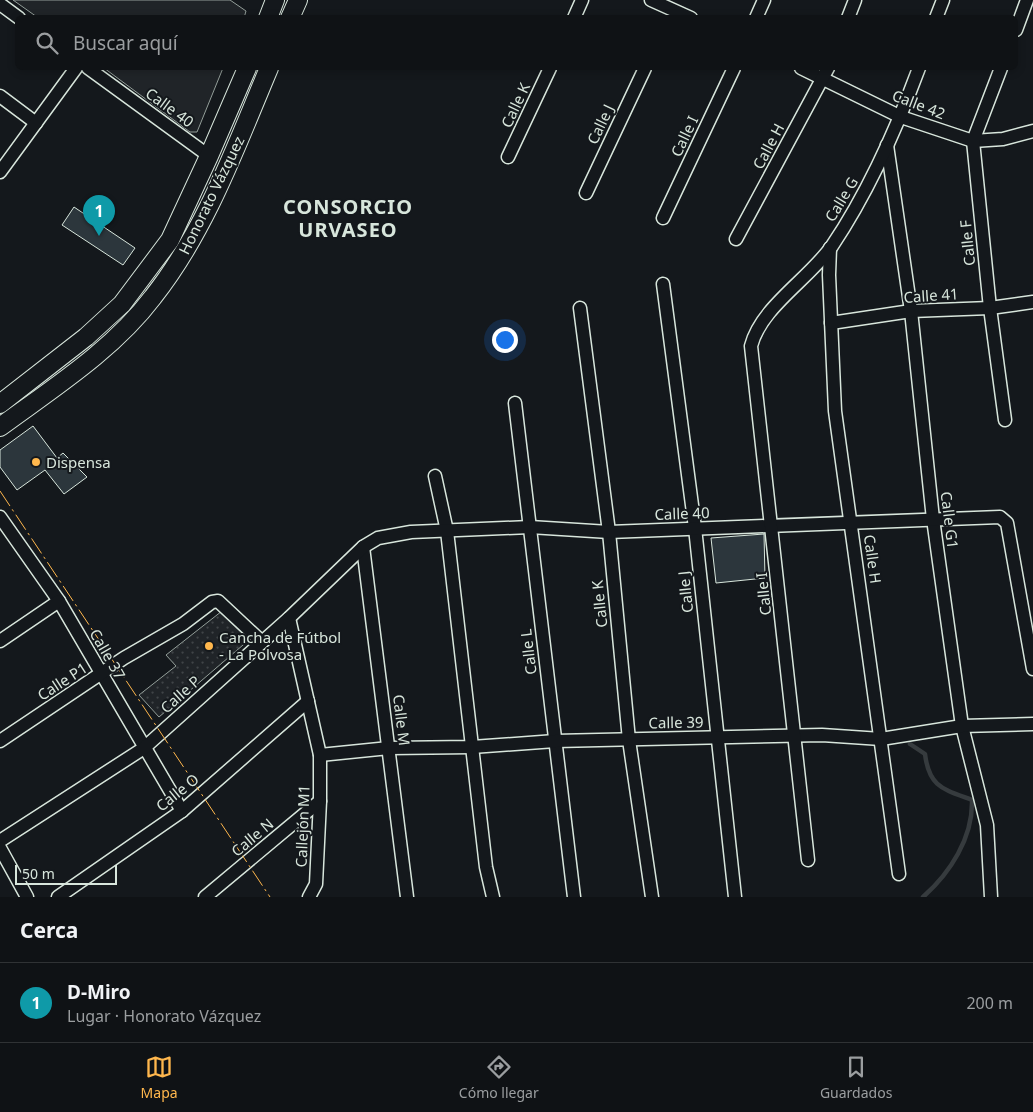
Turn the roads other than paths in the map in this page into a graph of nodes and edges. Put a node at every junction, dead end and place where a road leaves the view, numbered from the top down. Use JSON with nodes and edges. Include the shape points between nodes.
{"nodes":[{"id":1,"x":276,"y":0,"type":"edge"},
{"id":2,"x":582,"y":0,"type":"edge"},
{"id":3,"x":651,"y":0,"type":"edge"},
{"id":4,"x":764,"y":0,"type":"edge"},
{"id":5,"x":855,"y":0,"type":"edge"},
{"id":6,"x":943,"y":0,"type":"edge"},
{"id":7,"x":1027,"y":0,"type":"edge"},
{"id":8,"x":0,"y":4,"type":"edge"},
{"id":9,"x":294,"y":9,"type":"edge"},
{"id":10,"x":672,"y":9,"type":"edge"},
{"id":11,"x":15,"y":15,"type":"edge"},
{"id":12,"x":269,"y":15,"type":"edge"},
{"id":13,"x":575,"y":15,"type":"edge"},
{"id":14,"x":685,"y":15,"type":"edge"},
{"id":15,"x":757,"y":15,"type":"edge"},
{"id":16,"x":849,"y":15,"type":"edge"},
{"id":17,"x":937,"y":15,"type":"edge"},
{"id":18,"x":1018,"y":25,"type":"edge"},
{"id":19,"x":75,"y":70,"type":"edge"},
{"id":20,"x":91,"y":70,"type":"edge"},
{"id":21,"x":246,"y":70,"type":"edge"},
{"id":22,"x":268,"y":70,"type":"edge"},
{"id":23,"x":549,"y":70,"type":"edge"},
{"id":24,"x":644,"y":70,"type":"edge"},
{"id":25,"x":733,"y":70,"type":"edge"},
{"id":26,"x":811,"y":70,"type":"edge"},
{"id":27,"x":917,"y":70,"type":"edge"},
{"id":28,"x":1000,"y":70,"type":"edge"},
{"id":29,"x":826,"y":73,"type":"edge"},
{"id":30,"x":0,"y":96,"type":"edge"},
{"id":31,"x":901,"y":117,"type":"junction"},
{"id":32,"x":36,"y":123,"type":"junction"},
{"id":33,"x":1033,"y":132,"type":"edge"},
{"id":34,"x":973,"y":141,"type":"junction"},
{"id":35,"x":887,"y":145,"type":"junction"},
{"id":36,"x":210,"y":156,"type":"junction"},
{"id":37,"x":508,"y":157,"type":"dead end"},
{"id":38,"x":0,"y":172,"type":"edge"},
{"id":39,"x":586,"y":193,"type":"dead end"},
{"id":40,"x":663,"y":218,"type":"dead end"},
{"id":41,"x":736,"y":239,"type":"dead end"},
{"id":42,"x":830,"y":248,"type":"junction"},
{"id":43,"x":663,"y":284,"type":"dead end"},
{"id":44,"x":1033,"y":302,"type":"edge"},
{"id":45,"x":580,"y":308,"type":"dead end"},
{"id":46,"x":990,"y":308,"type":"junction"},
{"id":47,"x":911,"y":311,"type":"junction"},
{"id":48,"x":831,"y":323,"type":"junction"},
{"id":49,"x":759,"y":326,"type":"joint"},
{"id":50,"x":0,"y":404,"type":"edge"},
{"id":51,"x":515,"y":404,"type":"dead end"},
{"id":52,"x":1005,"y":420,"type":"dead end"},
{"id":53,"x":0,"y":427,"type":"edge"},
{"id":54,"x":435,"y":476,"type":"dead end"},
{"id":55,"x":0,"y":517,"type":"edge"},
{"id":56,"x":933,"y":519,"type":"junction"},
{"id":57,"x":852,"y":522,"type":"junction"},
{"id":58,"x":772,"y":525,"type":"junction"},
{"id":59,"x":530,"y":527,"type":"junction"},
{"id":60,"x":695,"y":528,"type":"junction"},
{"id":61,"x":447,"y":532,"type":"junction"},
{"id":62,"x":608,"y":532,"type":"junction"},
{"id":63,"x":363,"y":547,"type":"junction"},
{"id":64,"x":59,"y":601,"type":"junction"},
{"id":65,"x":289,"y":618,"type":"junction"},
{"id":66,"x":0,"y":641,"type":"edge"},
{"id":67,"x":262,"y":642,"type":"junction"},
{"id":68,"x":1033,"y":669,"type":"edge"},
{"id":69,"x":102,"y":675,"type":"junction"},
{"id":70,"x":308,"y":701,"type":"junction"},
{"id":71,"x":1033,"y":724,"type":"edge"},
{"id":72,"x":962,"y":726,"type":"junction"},
{"id":73,"x":795,"y":736,"type":"junction"},
{"id":74,"x":716,"y":737,"type":"junction"},
{"id":75,"x":881,"y":739,"type":"junction"},
{"id":76,"x":629,"y":740,"type":"junction"},
{"id":77,"x":0,"y":741,"type":"edge"},
{"id":78,"x":555,"y":741,"type":"junction"},
{"id":79,"x":472,"y":747,"type":"junction"},
{"id":80,"x":144,"y":748,"type":"junction"},
{"id":81,"x":389,"y":748,"type":"junction"},
{"id":82,"x":320,"y":755,"type":"junction"},
{"id":83,"x":320,"y":800,"type":"junction"},
{"id":84,"x":182,"y":811,"type":"junction"},
{"id":85,"x":0,"y":841,"type":"edge"},
{"id":86,"x":0,"y":848,"type":"edge"},
{"id":87,"x":808,"y":860,"type":"dead end"},
{"id":88,"x":899,"y":874,"type":"dead end"},
{"id":89,"x":27,"y":897,"type":"edge"},
{"id":90,"x":58,"y":897,"type":"edge"},
{"id":91,"x":205,"y":897,"type":"edge"},
{"id":92,"x":309,"y":897,"type":"edge"},
{"id":93,"x":407,"y":897,"type":"edge"},
{"id":94,"x":493,"y":897,"type":"edge"},
{"id":95,"x":574,"y":897,"type":"edge"},
{"id":96,"x":652,"y":897,"type":"edge"},
{"id":97,"x":735,"y":897,"type":"edge"},
{"id":98,"x":991,"y":897,"type":"edge"}],
"edges":[{"from":1,"to":9,"type":"street"},
{"from":1,"to":12,"type":"street"},
{"from":2,"to":13,"type":"street"},
{"from":3,"to":10,"type":"street"},
{"from":4,"to":15,"type":"street"},
{"from":5,"to":16,"type":"street"},
{"from":6,"to":17,"type":"street"},
{"from":7,"to":18,"type":"street"},
{"from":8,"to":11,"type":"street"},
{"from":10,"to":14,"type":"street"},
{"from":19,"to":32,"type":"street"},
{"from":20,"to":36,"type":"street","name":"Calle 40"},
{"from":21,"to":36,"type":"street","name":"Honorato Vázquez"},
{"from":22,"to":53,"type":"street","name":"Honorato Vázquez","via":[[228,165],[186,251],[152,298],[114,338]]},
{"from":23,"to":37,"type":"street","name":"Calle K"},
{"from":24,"to":39,"type":"street","name":"Calle J"},
{"from":25,"to":40,"type":"street","name":"Calle I"},
{"from":26,"to":29,"type":"street","name":"Calle 42"},
{"from":27,"to":31,"type":"street","name":"Calle G"},
{"from":28,"to":34,"type":"street","name":"Calle F"},
{"from":29,"to":31,"type":"street","name":"Calle 42"},
{"from":29,"to":41,"type":"street","name":"Calle H"},
{"from":30,"to":32,"type":"street"},
{"from":31,"to":34,"type":"street","name":"Calle 42"},
{"from":31,"to":35,"type":"street","name":"Calle G"},
{"from":32,"to":38,"type":"street"},
{"from":33,"to":34,"type":"street","name":"Calle 42"},
{"from":34,"to":46,"type":"street","name":"Calle F"},
{"from":35,"to":42,"type":"street","name":"Calle G","via":[[867,190]]},
{"from":35,"to":47,"type":"street","name":"Calle G1"},
{"from":36,"to":50,"type":"street","name":"Honorato Vázquez","via":[[170,240],[122,304],[86,337]]},
{"from":42,"to":48,"type":"street","name":"Calle H"},
{"from":42,"to":49,"type":"street","name":"Calle G"},
{"from":43,"to":60,"type":"street","name":"Calle J"},
{"from":44,"to":46,"type":"street","name":"Calle 41"},
{"from":45,"to":62,"type":"street","name":"Calle K"},
{"from":46,"to":47,"type":"street","name":"Calle 41"},
{"from":46,"to":52,"type":"street","name":"Calle F"},
{"from":47,"to":48,"type":"street","name":"Calle 41"},
{"from":47,"to":56,"type":"street","name":"Calle G1"},
{"from":48,"to":57,"type":"street","name":"Calle H","via":[[835,410]]},
{"from":49,"to":58,"type":"street","name":"Calle I","via":[[751,346]]},
{"from":51,"to":59,"type":"street","name":"Calle L"},
{"from":54,"to":61,"type":"street"},
{"from":55,"to":64,"type":"street","name":"Calle 37"},
{"from":56,"to":57,"type":"street","name":"Calle 40"},
{"from":56,"to":68,"type":"street","name":"Calle 40","via":[[1005,519]]},
{"from":56,"to":72,"type":"street","name":"Calle G1"},
{"from":57,"to":58,"type":"street","name":"Calle 40"},
{"from":57,"to":75,"type":"street","name":"Calle H"},
{"from":58,"to":60,"type":"street","name":"Calle 40"},
{"from":58,"to":73,"type":"street","name":"Calle I"},
{"from":59,"to":61,"type":"street","name":"Calle 40"},
{"from":59,"to":62,"type":"street","name":"Calle 40"},
{"from":59,"to":78,"type":"street","name":"Calle L"},
{"from":60,"to":62,"type":"street","name":"Calle 40"},
{"from":60,"to":74,"type":"street","name":"Calle J"},
{"from":61,"to":63,"type":"street","name":"Calle 40","via":[[411,532],[378,538]]},
{"from":61,"to":79,"type":"street"},
{"from":62,"to":76,"type":"street","name":"Calle K"},
{"from":63,"to":65,"type":"street","name":"Calle P"},
{"from":63,"to":81,"type":"street","name":"Calle M"},
{"from":64,"to":66,"type":"street"},
{"from":64,"to":69,"type":"street","name":"Calle 37"},
{"from":65,"to":67,"type":"street","name":"Calle P"},
{"from":65,"to":70,"type":"street","name":"Callejón M1"},
{"from":67,"to":69,"type":"street","name":"Calle P1","via":[[218,601],[212,602]]},
{"from":67,"to":80,"type":"street","name":"Calle P"},
{"from":69,"to":77,"type":"street","name":"Calle P1"},
{"from":69,"to":80,"type":"street","name":"Calle 37"},
{"from":70,"to":82,"type":"street","name":"Callejón M1"},
{"from":70,"to":84,"type":"street","name":"Calle O"},
{"from":71,"to":72,"type":"street","name":"Calle 39"},
{"from":72,"to":75,"type":"street","name":"Calle 39"},
{"from":72,"to":98,"type":"street","name":"Calle G1","via":[[987,825]]},
{"from":73,"to":74,"type":"street","name":"Calle 39"},
{"from":73,"to":75,"type":"street","name":"Calle 39"},
{"from":73,"to":87,"type":"street","name":"Calle I"},
{"from":74,"to":76,"type":"street","name":"Calle 39"},
{"from":74,"to":97,"type":"street","name":"Calle J"},
{"from":75,"to":88,"type":"street","name":"Calle H"},
{"from":76,"to":78,"type":"street","name":"Calle 39"},
{"from":76,"to":96,"type":"street","name":"Calle K"},
{"from":78,"to":79,"type":"street","name":"Calle 39"},
{"from":78,"to":95,"type":"street","name":"Calle L"},
{"from":79,"to":81,"type":"street","name":"Calle 39"},
{"from":79,"to":94,"type":"street","via":[[486,867]]},
{"from":80,"to":84,"type":"street","name":"Calle 37"},
{"from":80,"to":85,"type":"street","name":"Calle P"},
{"from":81,"to":82,"type":"street","name":"Calle 39"},
{"from":81,"to":93,"type":"street","name":"Calle M"},
{"from":82,"to":83,"type":"street","name":"Callejón M1"},
{"from":83,"to":91,"type":"street","name":"Calle N"},
{"from":83,"to":92,"type":"street","name":"Callejón M1","via":[[316,884]]},
{"from":84,"to":90,"type":"street","name":"Calle O"},
{"from":86,"to":89,"type":"street"}]}
